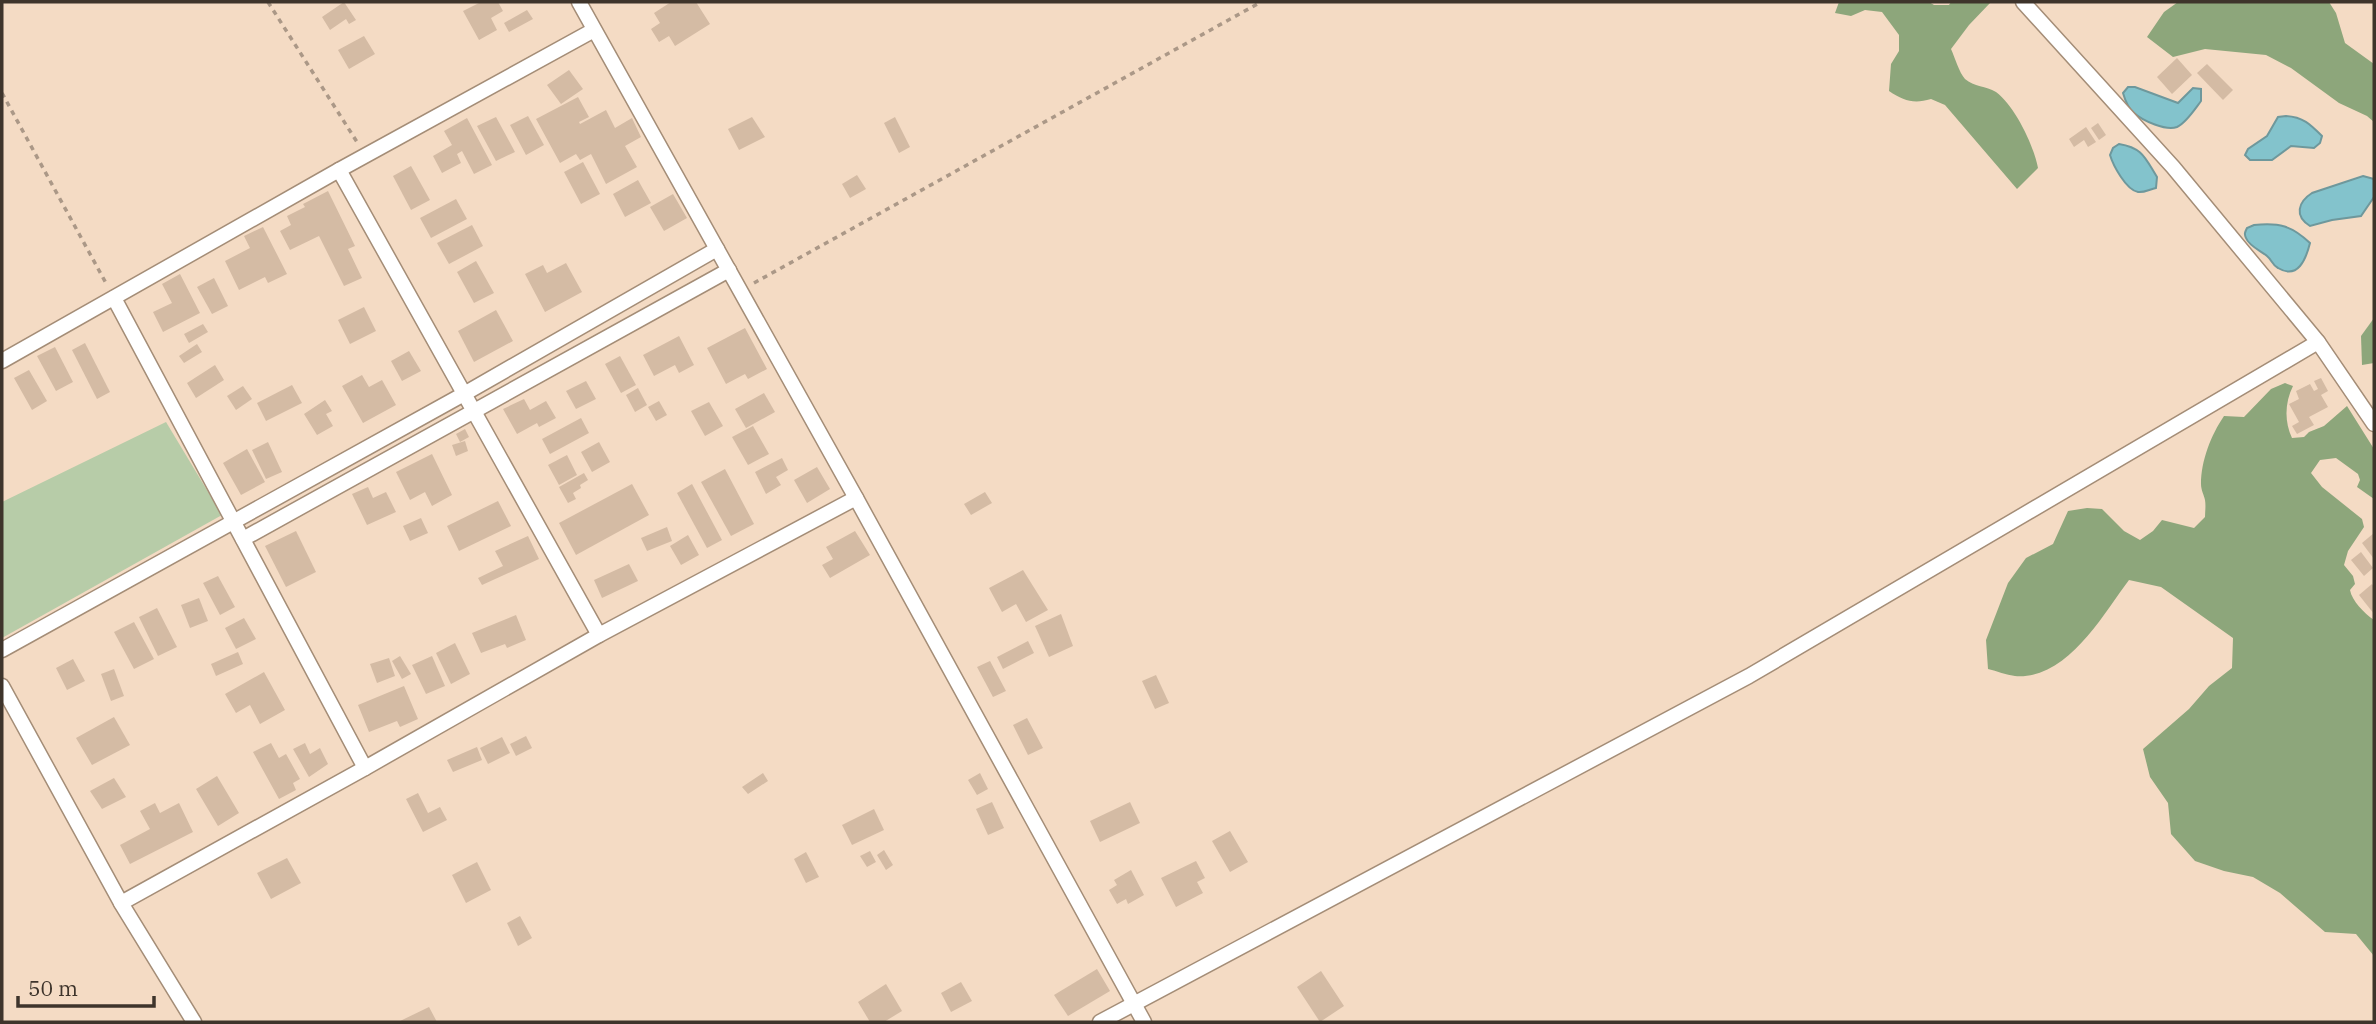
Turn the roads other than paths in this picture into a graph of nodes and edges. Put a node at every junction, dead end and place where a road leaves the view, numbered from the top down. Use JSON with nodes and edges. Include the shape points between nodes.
{"nodes":[{"id":1,"x":579,"y":2,"type":"edge"},
{"id":2,"x":2022,"y":2,"type":"edge"},
{"id":3,"x":594,"y":30,"type":"junction"},
{"id":4,"x":339,"y":170,"type":"junction"},
{"id":5,"x":717,"y":249,"type":"junction"},
{"id":6,"x":729,"y":270,"type":"junction"},
{"id":7,"x":114,"y":298,"type":"junction"},
{"id":8,"x":2318,"y":342,"type":"junction"},
{"id":9,"x":2,"y":361,"type":"edge"},
{"id":10,"x":464,"y":394,"type":"junction"},
{"id":11,"x":474,"y":411,"type":"junction"},
{"id":12,"x":2374,"y":424,"type":"edge"},
{"id":13,"x":856,"y":498,"type":"junction"},
{"id":14,"x":233,"y":521,"type":"junction"},
{"id":15,"x":243,"y":539,"type":"junction"},
{"id":16,"x":599,"y":635,"type":"junction"},
{"id":17,"x":2,"y":650,"type":"edge"},
{"id":18,"x":2,"y":687,"type":"edge"},
{"id":19,"x":365,"y":768,"type":"junction"},
{"id":20,"x":121,"y":903,"type":"junction"},
{"id":21,"x":1133,"y":1003,"type":"junction"},
{"id":22,"x":194,"y":1022,"type":"edge"},
{"id":23,"x":1100,"y":1022,"type":"edge"},
{"id":24,"x":1144,"y":1022,"type":"edge"}],
"edges":[{"from":1,"to":3,"type":"street"},
{"from":2,"to":8,"type":"street","via":[[2173,167]]},
{"from":3,"to":4,"type":"street"},
{"from":3,"to":5,"type":"street"},
{"from":4,"to":7,"type":"street"},
{"from":4,"to":10,"type":"street"},
{"from":5,"to":6,"type":"street"},
{"from":5,"to":10,"type":"street"},
{"from":6,"to":11,"type":"street"},
{"from":6,"to":13,"type":"street"},
{"from":7,"to":9,"type":"street"},
{"from":7,"to":14,"type":"street"},
{"from":8,"to":12,"type":"street"},
{"from":8,"to":21,"type":"street","via":[[1749,676]]},
{"from":10,"to":11,"type":"street"},
{"from":10,"to":14,"type":"street"},
{"from":11,"to":15,"type":"street"},
{"from":11,"to":16,"type":"street"},
{"from":13,"to":16,"type":"street"},
{"from":13,"to":21,"type":"street"},
{"from":14,"to":15,"type":"street"},
{"from":14,"to":17,"type":"street"},
{"from":15,"to":19,"type":"street"},
{"from":16,"to":19,"type":"street"},
{"from":18,"to":20,"type":"street"},
{"from":19,"to":20,"type":"street"},
{"from":20,"to":22,"type":"street"},
{"from":21,"to":23,"type":"street"},
{"from":21,"to":24,"type":"street"}]}
